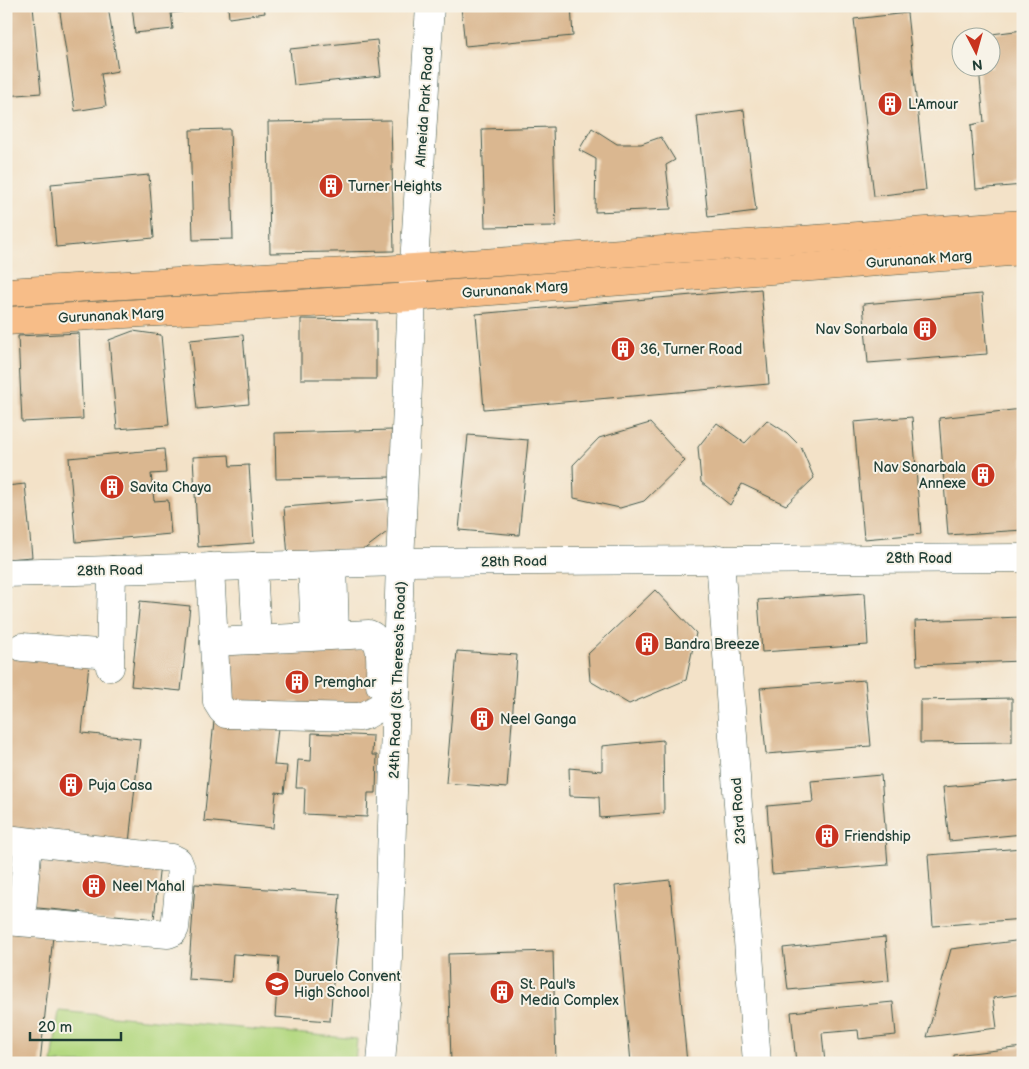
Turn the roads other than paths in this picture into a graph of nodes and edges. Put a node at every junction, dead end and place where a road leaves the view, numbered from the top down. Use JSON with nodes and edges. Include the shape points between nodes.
{"nodes":[{"id":1,"x":430,"y":6,"type":"edge"},
{"id":2,"x":1023,"y":224,"type":"edge"},
{"id":3,"x":1023,"y":251,"type":"edge"},
{"id":4,"x":414,"y":268,"type":"junction"},
{"id":5,"x":6,"y":292,"type":"edge"},
{"id":6,"x":412,"y":297,"type":"junction"},
{"id":7,"x":6,"y":321,"type":"edge"},
{"id":8,"x":1023,"y":558,"type":"edge"},
{"id":9,"x":720,"y":559,"type":"junction"},
{"id":10,"x":400,"y":562,"type":"junction"},
{"id":11,"x":323,"y":565,"type":"junction"},
{"id":12,"x":261,"y":566,"type":"junction"},
{"id":13,"x":217,"y":567,"type":"junction"},
{"id":14,"x":112,"y":570,"type":"junction"},
{"id":15,"x":6,"y":572,"type":"edge"},
{"id":16,"x":325,"y":636,"type":"junction"},
{"id":17,"x":264,"y":639,"type":"junction"},
{"id":18,"x":221,"y":641,"type":"junction"},
{"id":19,"x":22,"y":647,"type":"dead end"},
{"id":20,"x":388,"y":707,"type":"junction"},
{"id":21,"x":17,"y":840,"type":"edge"},
{"id":22,"x":15,"y":883,"type":"edge"},
{"id":23,"x":14,"y":921,"type":"edge"},
{"id":24,"x":381,"y":1063,"type":"edge"},
{"id":25,"x":757,"y":1063,"type":"edge"}],
"edges":[{"from":1,"to":4,"type":"street","name":"Almeida Park Road"},
{"from":2,"to":4,"type":"main road","name":"Gurunanak Marg"},
{"from":3,"to":6,"type":"main road","name":"Gurunanak Marg"},
{"from":4,"to":5,"type":"main road","name":"Gurunanak Marg"},
{"from":4,"to":6,"type":"street","name":"Almeida Park Road"},
{"from":6,"to":7,"type":"main road","name":"Gurunanak Marg"},
{"from":6,"to":10,"type":"street","name":"24th Road (St. Theresa's Road)"},
{"from":8,"to":9,"type":"street","name":"28th Road"},
{"from":9,"to":10,"type":"street","name":"28th Road"},
{"from":9,"to":25,"type":"street","name":"23rd Road"},
{"from":10,"to":11,"type":"street","name":"28th Road"},
{"from":10,"to":20,"type":"street","name":"24th Road (St. Theresa's Road)"},
{"from":11,"to":12,"type":"street","name":"28th Road"},
{"from":11,"to":16,"type":"street"},
{"from":12,"to":13,"type":"street","name":"28th Road"},
{"from":12,"to":17,"type":"street"},
{"from":13,"to":14,"type":"street","name":"28th Road"},
{"from":13,"to":18,"type":"street"},
{"from":14,"to":15,"type":"street","name":"28th Road"},
{"from":14,"to":19,"type":"street","via":[[110,661]]},
{"from":16,"to":17,"type":"street"},
{"from":16,"to":20,"type":"street","via":[[374,636],[380,651]]},
{"from":17,"to":18,"type":"street"},
{"from":18,"to":20,"type":"street","via":[[217,702],[226,714],[360,717]]},
{"from":20,"to":24,"type":"street","name":"24th Road (St. Theresa's Road)","via":[[387,990]]},
{"from":21,"to":22,"type":"street"},
{"from":21,"to":23,"type":"street","via":[[172,858],[178,861],[181,869],[175,928],[168,934]]},
{"from":22,"to":23,"type":"street"}]}
